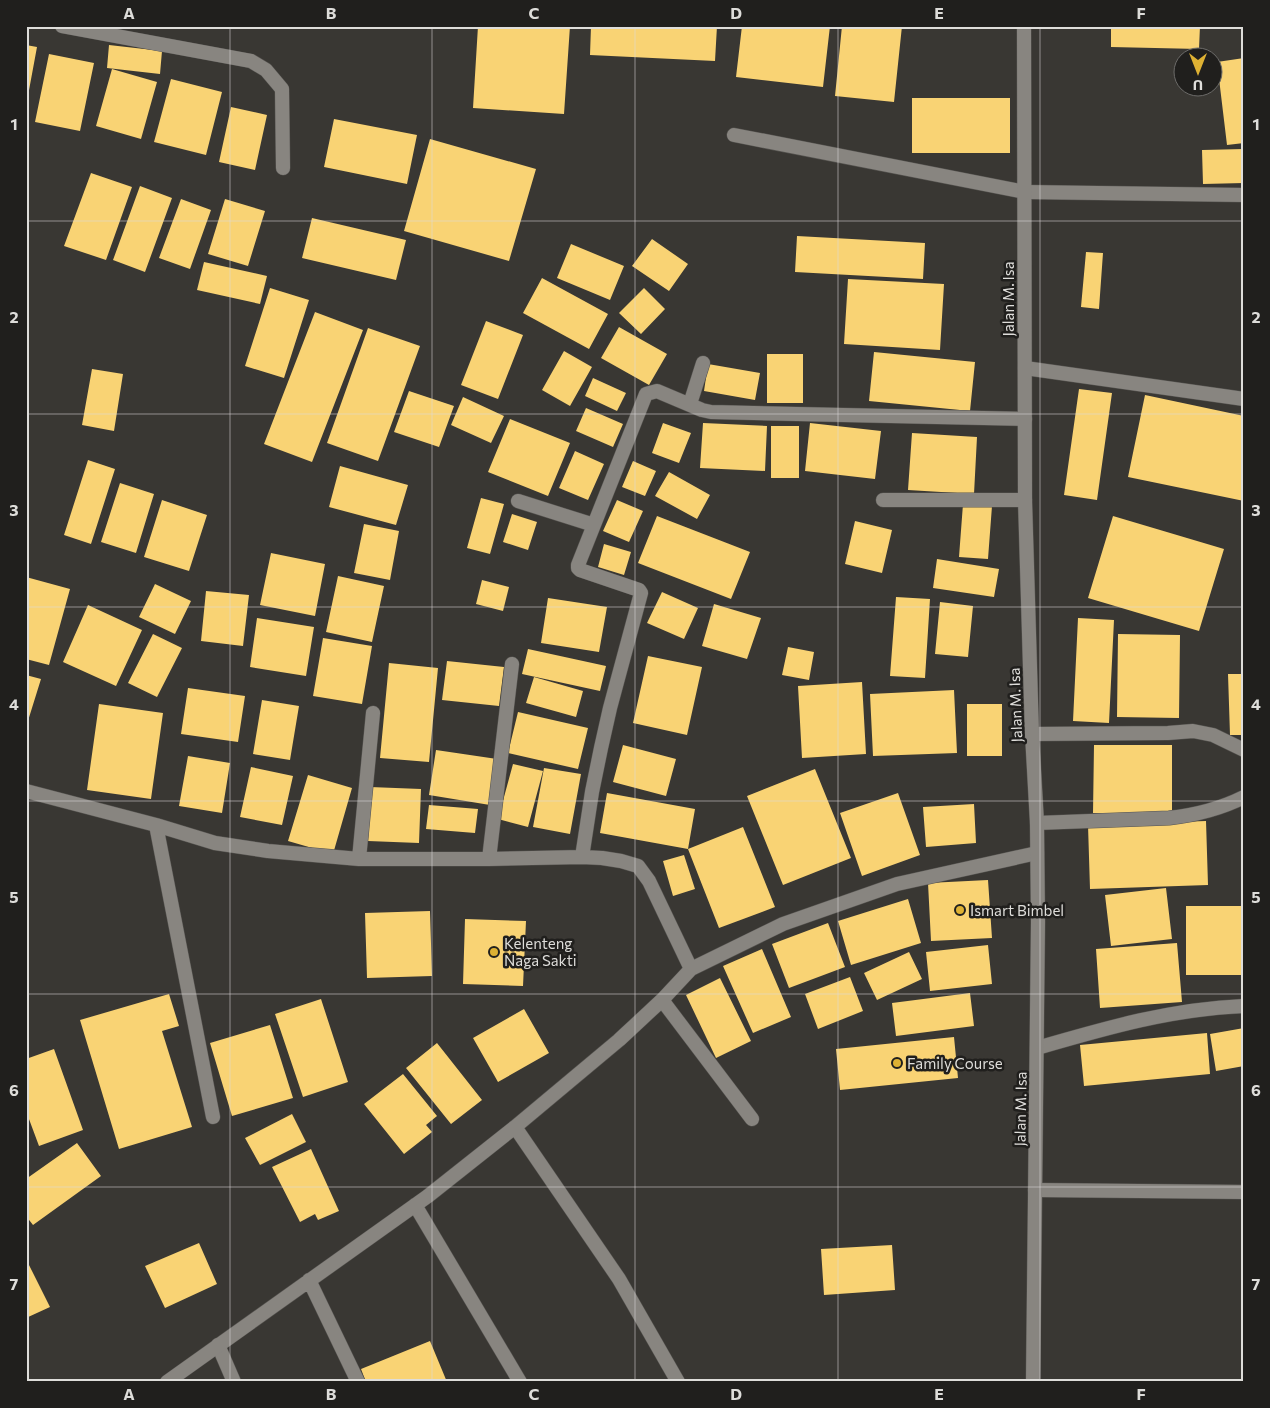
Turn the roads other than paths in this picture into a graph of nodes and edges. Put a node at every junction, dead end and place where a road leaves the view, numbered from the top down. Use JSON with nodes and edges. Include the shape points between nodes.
{"nodes":[{"id":1,"x":62,"y":26,"type":"edge"},
{"id":2,"x":1024,"y":26,"type":"edge"},
{"id":3,"x":734,"y":135,"type":"dead end"},
{"id":4,"x":283,"y":168,"type":"dead end"},
{"id":5,"x":1025,"y":192,"type":"junction"},
{"id":6,"x":1244,"y":195,"type":"edge"},
{"id":7,"x":703,"y":363,"type":"dead end"},
{"id":8,"x":1025,"y":368,"type":"junction"},
{"id":9,"x":1244,"y":399,"type":"edge"},
{"id":10,"x":690,"y":404,"type":"junction"},
{"id":11,"x":1025,"y":419,"type":"junction"},
{"id":12,"x":882,"y":500,"type":"dead end"},
{"id":13,"x":1025,"y":500,"type":"junction"},
{"id":14,"x":518,"y":501,"type":"dead end"},
{"id":15,"x":594,"y":525,"type":"junction"},
{"id":16,"x":512,"y":664,"type":"dead end"},
{"id":17,"x":373,"y":713,"type":"dead end"},
{"id":18,"x":1032,"y":734,"type":"junction"},
{"id":19,"x":1244,"y":750,"type":"edge"},
{"id":20,"x":26,"y":791,"type":"edge"},
{"id":21,"x":1244,"y":797,"type":"edge"},
{"id":22,"x":1037,"y":823,"type":"junction"},
{"id":23,"x":156,"y":825,"type":"junction"},
{"id":24,"x":1037,"y":853,"type":"junction"},
{"id":25,"x":582,"y":857,"type":"junction"},
{"id":26,"x":359,"y":859,"type":"junction"},
{"id":27,"x":489,"y":859,"type":"junction"},
{"id":28,"x":691,"y":969,"type":"junction"},
{"id":29,"x":662,"y":1000,"type":"junction"},
{"id":30,"x":1244,"y":1006,"type":"edge"},
{"id":31,"x":1037,"y":1048,"type":"junction"},
{"id":32,"x":213,"y":1117,"type":"dead end"},
{"id":33,"x":752,"y":1120,"type":"dead end"},
{"id":34,"x":516,"y":1127,"type":"junction"},
{"id":35,"x":1035,"y":1190,"type":"junction"},
{"id":36,"x":1244,"y":1192,"type":"edge"},
{"id":37,"x":414,"y":1205,"type":"junction"},
{"id":38,"x":309,"y":1280,"type":"junction"},
{"id":39,"x":218,"y":1345,"type":"junction"},
{"id":40,"x":167,"y":1382,"type":"edge"},
{"id":41,"x":234,"y":1382,"type":"edge"},
{"id":42,"x":358,"y":1382,"type":"edge"},
{"id":43,"x":520,"y":1382,"type":"edge"},
{"id":44,"x":678,"y":1382,"type":"edge"},
{"id":45,"x":1033,"y":1382,"type":"edge"}],
"edges":[{"from":1,"to":4,"type":"street","via":[[251,61],[266,70],[282,89]]},
{"from":2,"to":5,"type":"street","name":"Jalan M. Isa"},
{"from":3,"to":5,"type":"street"},
{"from":5,"to":6,"type":"street"},
{"from":5,"to":8,"type":"street","name":"Jalan M. Isa"},
{"from":7,"to":10,"type":"street"},
{"from":8,"to":9,"type":"street"},
{"from":8,"to":11,"type":"street","name":"Jalan M. Isa"},
{"from":10,"to":11,"type":"street","via":[[711,412]]},
{"from":10,"to":15,"type":"street","via":[[657,391],[646,394]]},
{"from":11,"to":13,"type":"street","name":"Jalan M. Isa"},
{"from":12,"to":13,"type":"street"},
{"from":13,"to":18,"type":"street","name":"Jalan M. Isa"},
{"from":14,"to":15,"type":"street"},
{"from":15,"to":25,"type":"street","via":[[578,568],[639,590],[640,597],[610,708]]},
{"from":16,"to":27,"type":"street"},
{"from":17,"to":26,"type":"street"},
{"from":18,"to":19,"type":"street","via":[[1193,731],[1213,735]]},
{"from":18,"to":22,"type":"street","name":"Jalan M. Isa"},
{"from":20,"to":23,"type":"street"},
{"from":21,"to":22,"type":"street","via":[[1188,816]]},
{"from":22,"to":24,"type":"street","name":"Jalan M. Isa"},
{"from":23,"to":26,"type":"street","via":[[215,843]]},
{"from":23,"to":32,"type":"street"},
{"from":24,"to":28,"type":"street","via":[[897,884],[783,924]]},
{"from":24,"to":31,"type":"street","name":"Jalan M. Isa"},
{"from":25,"to":27,"type":"street"},
{"from":25,"to":28,"type":"street","via":[[638,866],[649,881]]},
{"from":26,"to":27,"type":"street"},
{"from":28,"to":29,"type":"street"},
{"from":29,"to":33,"type":"street"},
{"from":29,"to":34,"type":"street"},
{"from":30,"to":31,"type":"street","via":[[1164,1015]]},
{"from":31,"to":35,"type":"street","name":"Jalan M. Isa"},
{"from":34,"to":37,"type":"street"},
{"from":34,"to":44,"type":"street","via":[[619,1279]]},
{"from":35,"to":36,"type":"street"},
{"from":35,"to":45,"type":"street","name":"Jalan M. Isa"},
{"from":37,"to":38,"type":"street"},
{"from":37,"to":43,"type":"street"},
{"from":38,"to":39,"type":"street"},
{"from":38,"to":42,"type":"street"},
{"from":39,"to":40,"type":"street"},
{"from":39,"to":41,"type":"street"}]}
